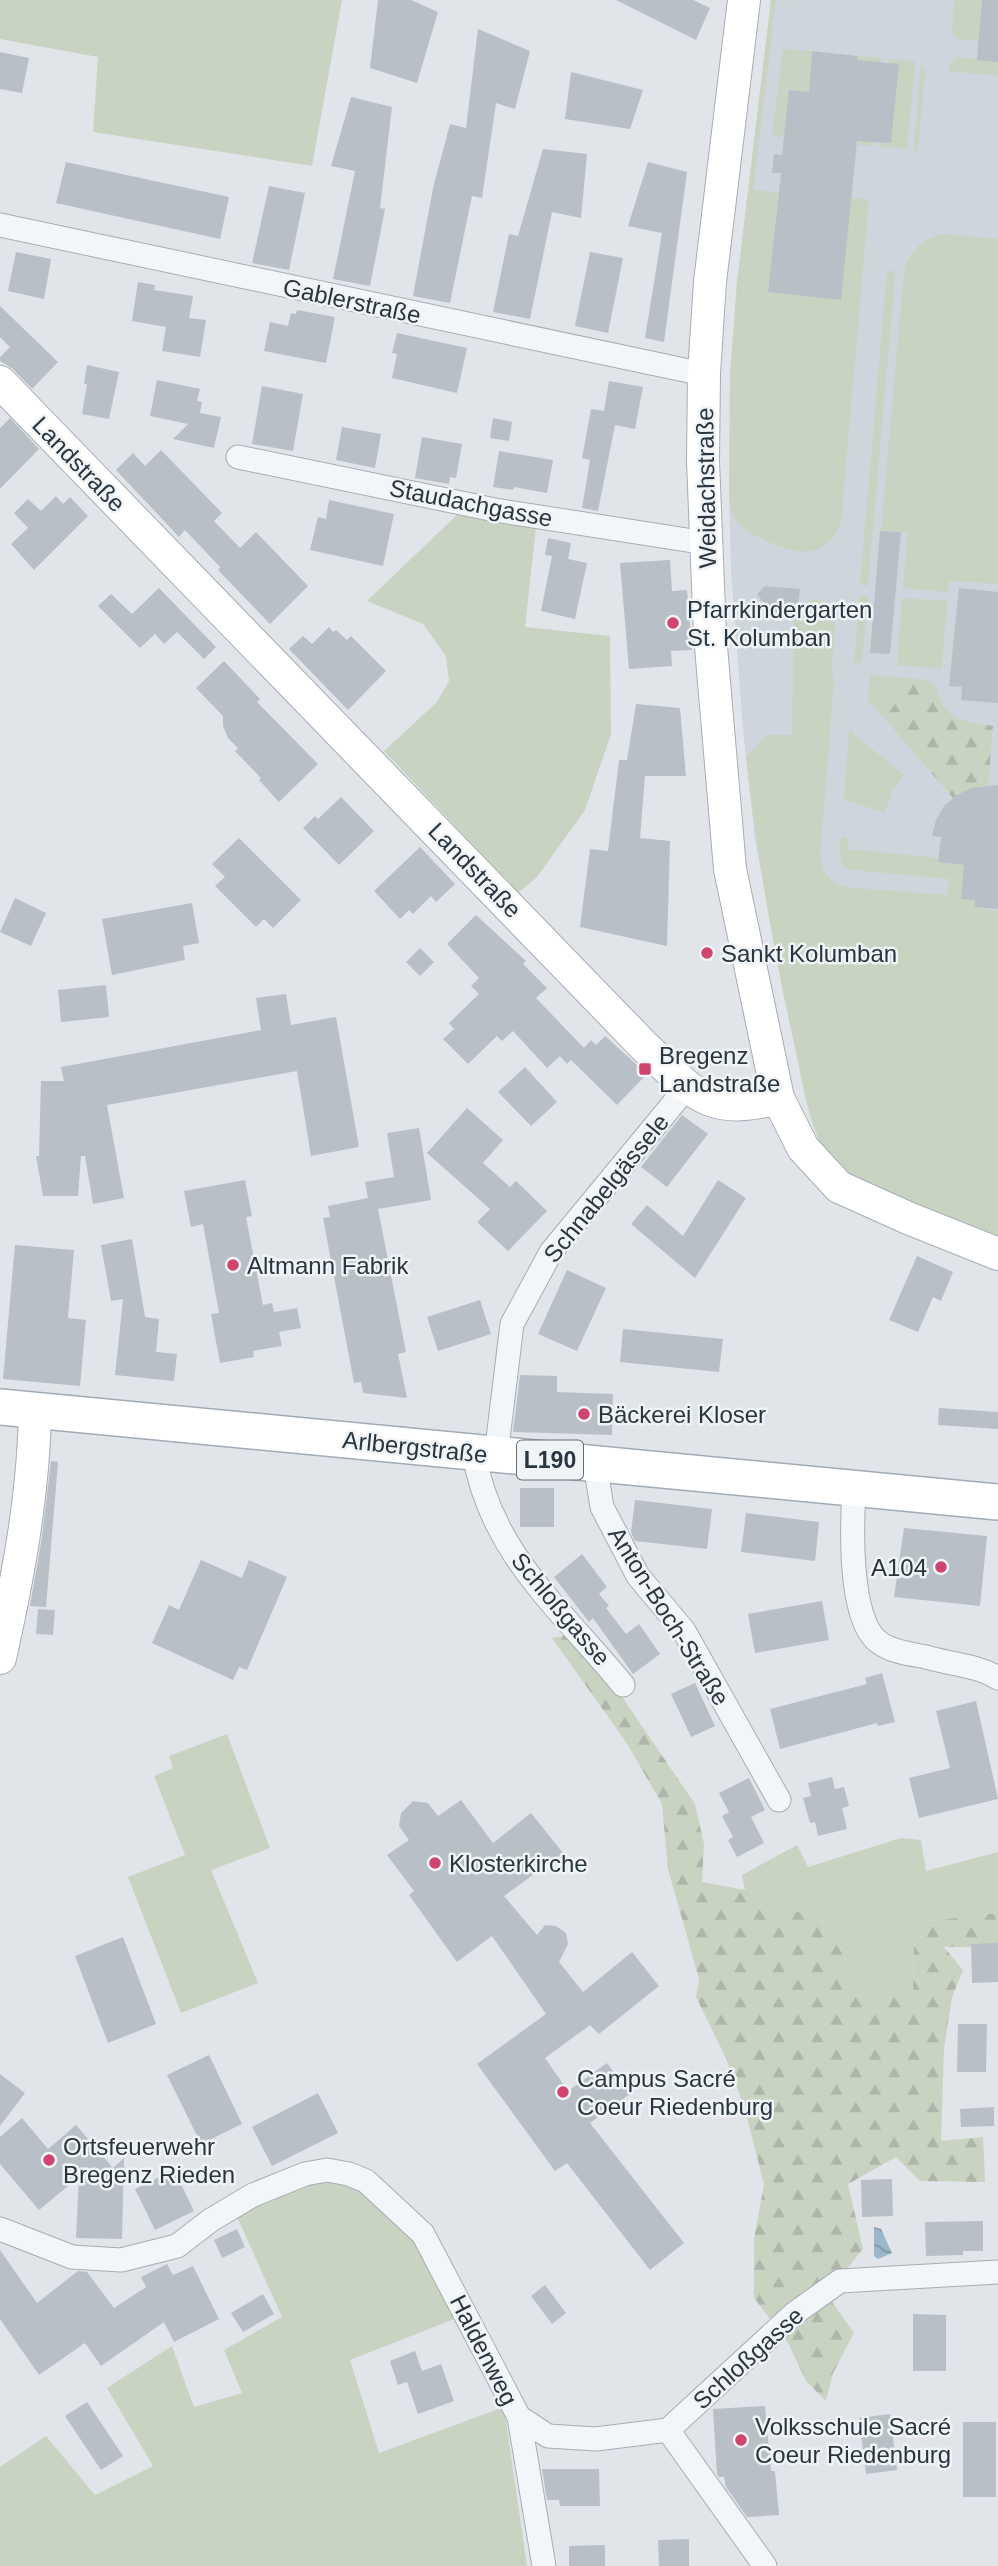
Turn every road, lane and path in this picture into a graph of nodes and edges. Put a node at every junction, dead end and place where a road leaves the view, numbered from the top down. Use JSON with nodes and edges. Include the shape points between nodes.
{"nodes":[{"id":1,"x":744,"y":0,"type":"edge"},
{"id":2,"x":0,"y":225,"type":"edge"},
{"id":3,"x":704,"y":373,"type":"junction"},
{"id":4,"x":0,"y":382,"type":"edge"},
{"id":5,"x":238,"y":457,"type":"dead end"},
{"id":6,"x":706,"y":543,"type":"junction"},
{"id":7,"x":687,"y":1087,"type":"junction"},
{"id":8,"x":778,"y":1098,"type":"junction"},
{"id":9,"x":998,"y":1254,"type":"edge"},
{"id":10,"x":0,"y":1407,"type":"edge"},
{"id":11,"x":35,"y":1422,"type":"junction"},
{"id":12,"x":485,"y":1454,"type":"junction"},
{"id":13,"x":595,"y":1464,"type":"junction"},
{"id":14,"x":854,"y":1489,"type":"junction"},
{"id":15,"x":998,"y":1502,"type":"edge"},
{"id":16,"x":0,"y":1658,"type":"edge"},
{"id":17,"x":998,"y":1678,"type":"edge"},
{"id":18,"x":623,"y":1685,"type":"dead end"},
{"id":19,"x":779,"y":1800,"type":"dead end"},
{"id":20,"x":0,"y":2229,"type":"edge"},
{"id":21,"x":998,"y":2272,"type":"edge"},
{"id":22,"x":519,"y":2417,"type":"junction"},
{"id":23,"x":668,"y":2430,"type":"junction"},
{"id":24,"x":544,"y":2566,"type":"edge"},
{"id":25,"x":765,"y":2566,"type":"edge"}],
"edges":[{"from":1,"to":3,"type":"street","name":"Weidachstraße","via":[[710,282]]},
{"from":2,"to":3,"type":"street","name":"Gablerstraße"},
{"from":3,"to":6,"type":"street","name":"Weidachstraße"},
{"from":4,"to":7,"type":"street","name":"Landstraße"},
{"from":5,"to":6,"type":"street","name":"Staudachgasse","via":[[495,510]]},
{"from":6,"to":8,"type":"street","name":"Weidachstraße","via":[[716,732],[730,869]]},
{"from":7,"to":8,"type":"street","name":"Landstraße","via":[[719,1103],[748,1106]]},
{"from":7,"to":12,"type":"street","name":"Schnabelgässele","via":[[551,1252],[512,1324]]},
{"from":8,"to":9,"type":"street","via":[[803,1148],[839,1187]]},
{"from":10,"to":11,"type":"main road","name":"Arlbergstraße","number":"L190"},
{"from":11,"to":12,"type":"main road","name":"Arlbergstraße","number":"L190"},
{"from":11,"to":16,"type":"street","via":[[19,1573]]},
{"from":12,"to":13,"type":"main road","name":"Arlbergstraße","number":"L190"},
{"from":12,"to":18,"type":"street","name":"Schloßgasse","via":[[489,1510],[511,1550]]},
{"from":13,"to":14,"type":"main road","name":"Arlbergstraße","number":"L190"},
{"from":13,"to":19,"type":"street","name":"Anton-Boch-Straße","via":[[602,1507],[638,1576],[684,1631]]},
{"from":14,"to":15,"type":"main road","name":"Arlbergstraße","number":"L190"},
{"from":14,"to":17,"type":"street","via":[[852,1555],[864,1626],[878,1643],[970,1666]]},
{"from":20,"to":22,"type":"street","name":"Haldenweg","via":[[72,2258],[121,2260],[177,2246],[253,2195],[305,2174],[327,2170],[349,2174],[366,2181],[423,2234]]},
{"from":21,"to":23,"type":"street","name":"Schloßgasse","via":[[840,2281],[795,2313]]},
{"from":22,"to":23,"type":"street","name":"Haldenweg","via":[[548,2436],[596,2439]]},
{"from":22,"to":24,"type":"street"},
{"from":23,"to":25,"type":"street"}]}
